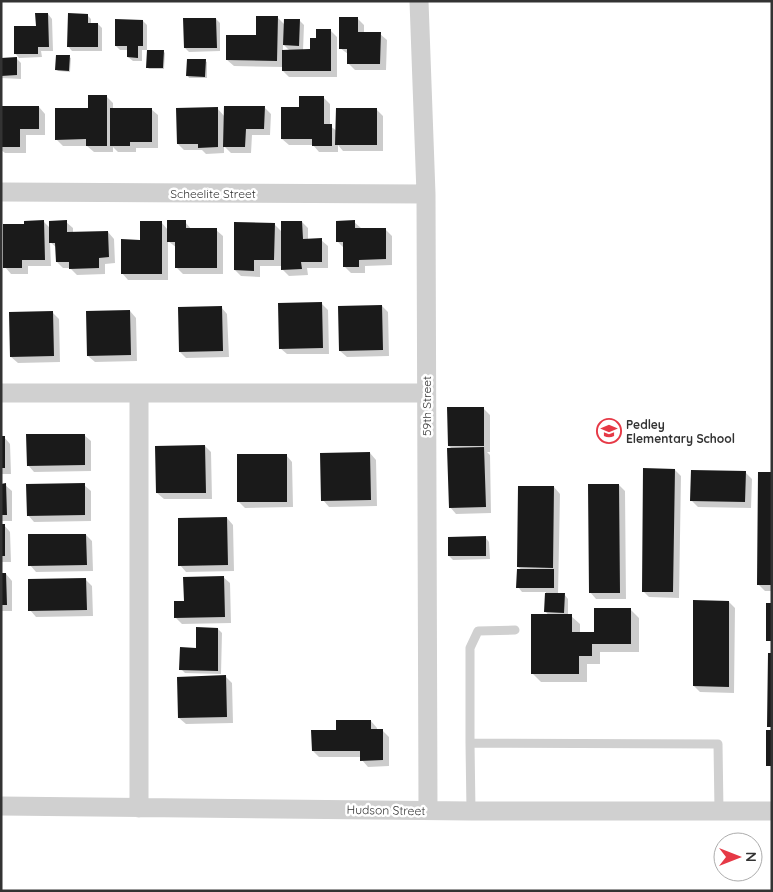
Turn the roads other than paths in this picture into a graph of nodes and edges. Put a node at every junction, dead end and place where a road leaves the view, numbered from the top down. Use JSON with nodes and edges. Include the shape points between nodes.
{"nodes":[{"id":1,"x":419,"y":1,"type":"edge"},
{"id":2,"x":1,"y":192,"type":"edge"},
{"id":3,"x":426,"y":194,"type":"junction"},
{"id":4,"x":1,"y":393,"type":"edge"},
{"id":5,"x":138,"y":393,"type":"junction"},
{"id":6,"x":426,"y":393,"type":"junction"},
{"id":7,"x":515,"y":630,"type":"dead end"},
{"id":8,"x":470,"y":743,"type":"junction"},
{"id":9,"x":1,"y":806,"type":"edge"},
{"id":10,"x":139,"y":808,"type":"junction"},
{"id":11,"x":428,"y":810,"type":"junction"},
{"id":12,"x":471,"y":811,"type":"junction"},
{"id":13,"x":719,"y":811,"type":"junction"},
{"id":14,"x":772,"y":811,"type":"edge"}],
"edges":[{"from":1,"to":3,"type":"street","name":"59th Street"},
{"from":2,"to":3,"type":"street","name":"Scheelite Street"},
{"from":3,"to":6,"type":"street","name":"59th Street"},
{"from":4,"to":5,"type":"street"},
{"from":5,"to":6,"type":"street"},
{"from":5,"to":10,"type":"street"},
{"from":6,"to":11,"type":"street","name":"59th Street"},
{"from":7,"to":8,"type":"lane","via":[[478,631],[470,648]]},
{"from":8,"to":12,"type":"lane"},
{"from":8,"to":13,"type":"lane","via":[[718,744]]},
{"from":9,"to":10,"type":"street","name":"Hudson Street"},
{"from":10,"to":11,"type":"street","name":"Hudson Street"},
{"from":11,"to":12,"type":"street","name":"Hudson Street"},
{"from":12,"to":13,"type":"street","name":"Hudson Street"},
{"from":13,"to":14,"type":"street","name":"Hudson Street"}]}
